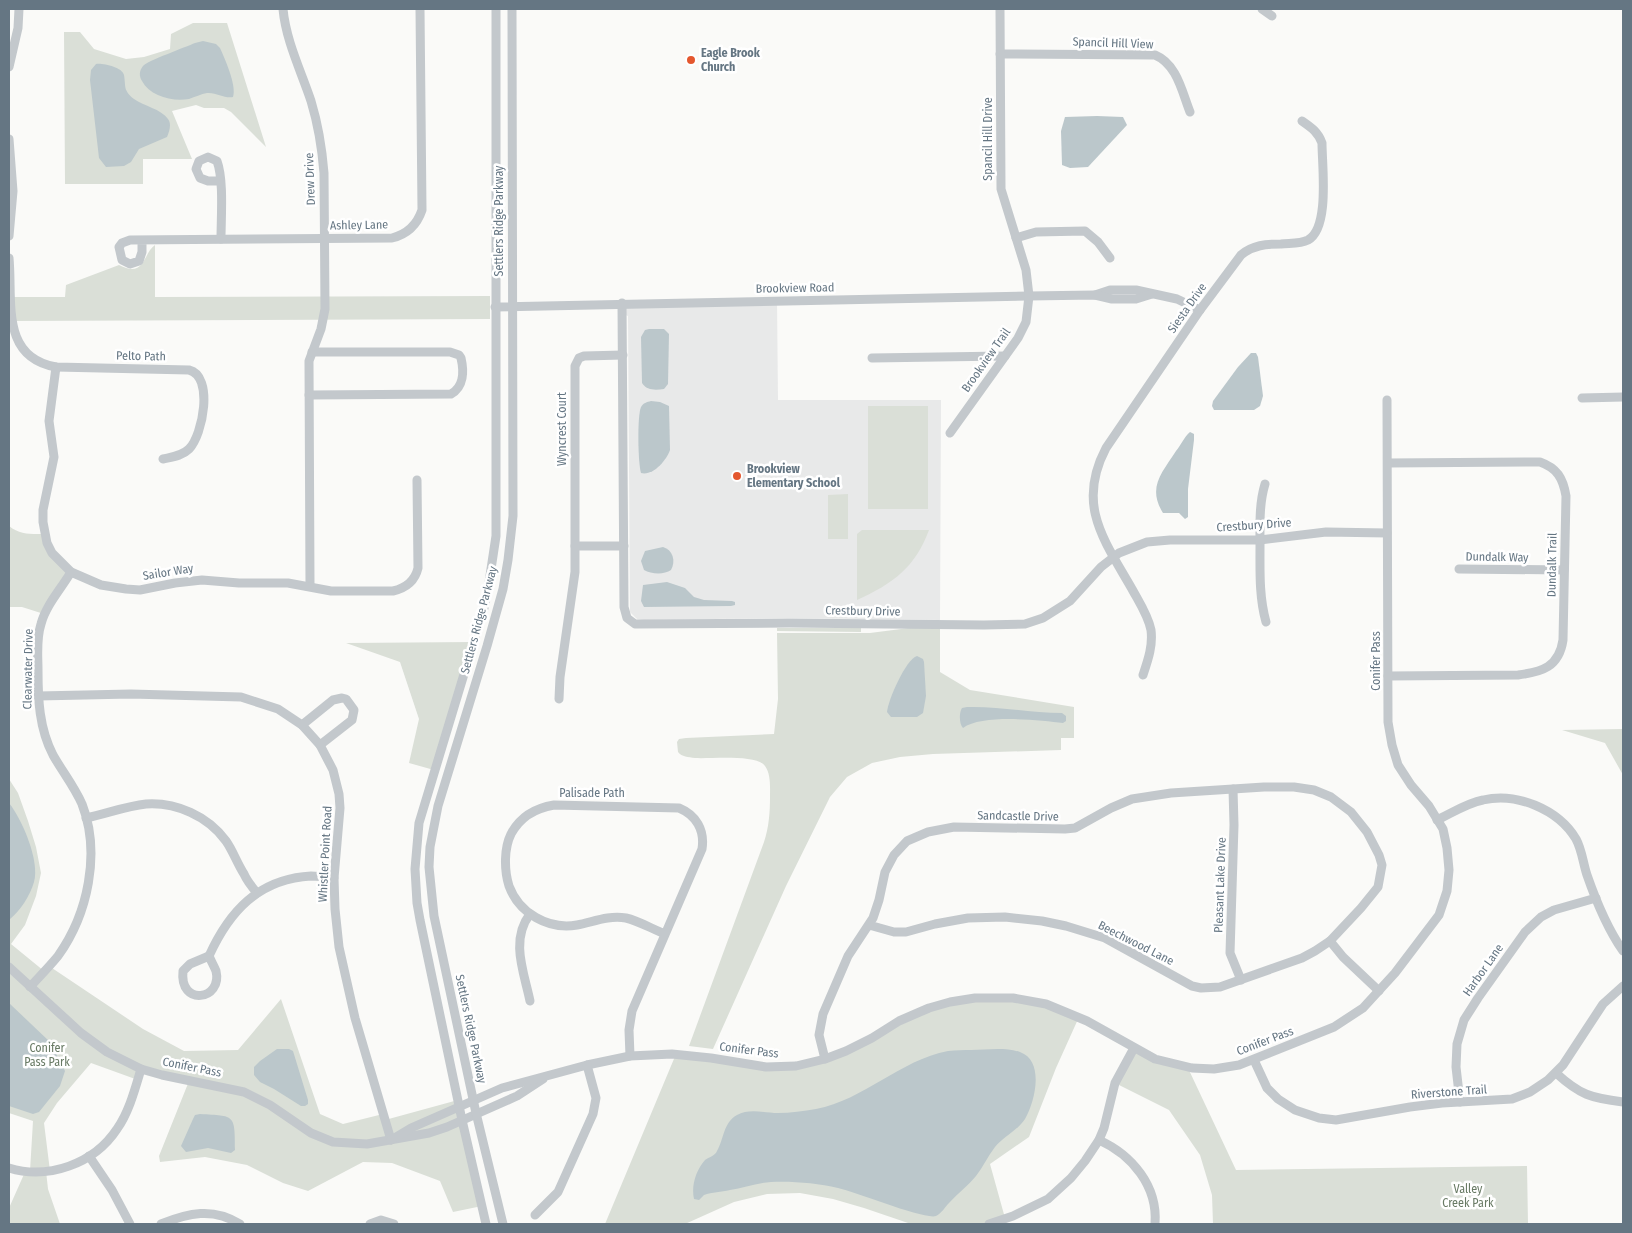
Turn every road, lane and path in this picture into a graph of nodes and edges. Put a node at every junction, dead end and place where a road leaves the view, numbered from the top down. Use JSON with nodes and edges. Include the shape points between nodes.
{"nodes":[{"id":1,"x":19,"y":9,"type":"edge"},
{"id":2,"x":283,"y":9,"type":"edge"},
{"id":3,"x":420,"y":9,"type":"edge"},
{"id":4,"x":496,"y":9,"type":"edge"},
{"id":5,"x":512,"y":9,"type":"edge"},
{"id":6,"x":1000,"y":9,"type":"edge"},
{"id":7,"x":1262,"y":9,"type":"edge"},
{"id":8,"x":1272,"y":16,"type":"dead end"},
{"id":9,"x":1000,"y":54,"type":"junction"},
{"id":10,"x":9,"y":67,"type":"edge"},
{"id":11,"x":1190,"y":112,"type":"dead end"},
{"id":12,"x":1302,"y":121,"type":"dead end"},
{"id":13,"x":9,"y":138,"type":"edge"},
{"id":14,"x":220,"y":180,"type":"dead end"},
{"id":15,"x":9,"y":236,"type":"edge"},
{"id":16,"x":221,"y":238,"type":"junction"},
{"id":17,"x":324,"y":238,"type":"junction"},
{"id":18,"x":1016,"y":238,"type":"junction"},
{"id":19,"x":142,"y":240,"type":"dead end"},
{"id":20,"x":9,"y":258,"type":"edge"},
{"id":21,"x":1110,"y":258,"type":"dead end"},
{"id":22,"x":1028,"y":296,"type":"junction"},
{"id":23,"x":622,"y":304,"type":"junction"},
{"id":24,"x":511,"y":306,"type":"junction"},
{"id":25,"x":495,"y":307,"type":"junction"},
{"id":26,"x":10,"y":310,"type":"edge"},
{"id":27,"x":1200,"y":310,"type":"junction"},
{"id":28,"x":312,"y":352,"type":"junction"},
{"id":29,"x":623,"y":355,"type":"junction"},
{"id":30,"x":1005,"y":356,"type":"junction"},
{"id":31,"x":872,"y":358,"type":"dead end"},
{"id":32,"x":56,"y":367,"type":"junction"},
{"id":33,"x":309,"y":394,"type":"junction"},
{"id":34,"x":1623,"y":397,"type":"edge"},
{"id":35,"x":1582,"y":398,"type":"dead end"},
{"id":36,"x":1387,"y":400,"type":"dead end"},
{"id":37,"x":950,"y":434,"type":"dead end"},
{"id":38,"x":163,"y":459,"type":"dead end"},
{"id":39,"x":1388,"y":462,"type":"junction"},
{"id":40,"x":417,"y":480,"type":"dead end"},
{"id":41,"x":1265,"y":484,"type":"dead end"},
{"id":42,"x":1388,"y":533,"type":"junction"},
{"id":43,"x":1260,"y":540,"type":"junction"},
{"id":44,"x":575,"y":546,"type":"junction"},
{"id":45,"x":624,"y":546,"type":"junction"},
{"id":46,"x":1113,"y":557,"type":"junction"},
{"id":47,"x":1459,"y":569,"type":"dead end"},
{"id":48,"x":1564,"y":570,"type":"junction"},
{"id":49,"x":71,"y":572,"type":"junction"},
{"id":50,"x":310,"y":586,"type":"junction"},
{"id":51,"x":1266,"y":622,"type":"dead end"},
{"id":52,"x":1143,"y":674,"type":"dead end"},
{"id":53,"x":1388,"y":676,"type":"junction"},
{"id":54,"x":38,"y":696,"type":"junction"},
{"id":55,"x":559,"y":700,"type":"dead end"},
{"id":56,"x":302,"y":725,"type":"junction"},
{"id":57,"x":320,"y":745,"type":"junction"},
{"id":58,"x":1234,"y":789,"type":"junction"},
{"id":59,"x":86,"y":818,"type":"junction"},
{"id":60,"x":1437,"y":820,"type":"junction"},
{"id":61,"x":334,"y":878,"type":"junction"},
{"id":62,"x":257,"y":893,"type":"junction"},
{"id":63,"x":1596,"y":898,"type":"junction"},
{"id":64,"x":530,"y":914,"type":"junction"},
{"id":65,"x":869,"y":925,"type":"junction"},
{"id":66,"x":665,"y":934,"type":"junction"},
{"id":67,"x":1330,"y":941,"type":"junction"},
{"id":68,"x":1623,"y":951,"type":"edge"},
{"id":69,"x":209,"y":956,"type":"junction"},
{"id":70,"x":9,"y":968,"type":"edge"},
{"id":71,"x":1241,"y":980,"type":"junction"},
{"id":72,"x":1623,"y":986,"type":"edge"},
{"id":73,"x":30,"y":987,"type":"junction"},
{"id":74,"x":1378,"y":991,"type":"junction"},
{"id":75,"x":530,"y":1001,"type":"dead end"},
{"id":76,"x":1134,"y":1048,"type":"junction"},
{"id":77,"x":630,"y":1056,"type":"junction"},
{"id":78,"x":825,"y":1059,"type":"junction"},
{"id":79,"x":1254,"y":1060,"type":"junction"},
{"id":80,"x":587,"y":1065,"type":"junction"},
{"id":81,"x":141,"y":1069,"type":"junction"},
{"id":82,"x":1556,"y":1073,"type":"junction"},
{"id":83,"x":549,"y":1076,"type":"junction"},
{"id":84,"x":474,"y":1100,"type":"junction"},
{"id":85,"x":1460,"y":1102,"type":"junction"},
{"id":86,"x":1623,"y":1102,"type":"edge"},
{"id":87,"x":459,"y":1107,"type":"junction"},
{"id":88,"x":476,"y":1113,"type":"junction"},
{"id":89,"x":462,"y":1120,"type":"junction"},
{"id":90,"x":391,"y":1140,"type":"junction"},
{"id":91,"x":1099,"y":1140,"type":"junction"},
{"id":92,"x":89,"y":1156,"type":"junction"},
{"id":93,"x":9,"y":1168,"type":"edge"},
{"id":94,"x":535,"y":1215,"type":"dead end"},
{"id":95,"x":130,"y":1224,"type":"edge"},
{"id":96,"x":161,"y":1224,"type":"edge"},
{"id":97,"x":240,"y":1224,"type":"edge"},
{"id":98,"x":370,"y":1224,"type":"edge"},
{"id":99,"x":394,"y":1224,"type":"edge"},
{"id":100,"x":486,"y":1224,"type":"edge"},
{"id":101,"x":503,"y":1224,"type":"edge"},
{"id":102,"x":989,"y":1224,"type":"edge"},
{"id":103,"x":1155,"y":1224,"type":"edge"}],
"edges":[{"from":1,"to":10,"type":"street"},
{"from":2,"to":17,"type":"street","name":"Drew Drive","via":[[319,133],[324,173]]},
{"from":3,"to":17,"type":"street","name":"Ashley Lane","via":[[422,210],[418,221],[392,238]]},
{"from":4,"to":25,"type":"street","name":"Settlers Ridge Parkway"},
{"from":5,"to":24,"type":"street","name":"Settlers Ridge Parkway"},
{"from":6,"to":9,"type":"street","name":"Spancil Hill Drive"},
{"from":7,"to":8,"type":"street"},
{"from":9,"to":11,"type":"street","name":"Spancil Hill View","via":[[1155,55],[1170,65]]},
{"from":9,"to":18,"type":"street","name":"Spancil Hill Drive","via":[[1001,189]]},
{"from":12,"to":27,"type":"street","name":"Siesta Drive","via":[[1314,129],[1322,143],[1323,207],[1318,229],[1308,240],[1259,245],[1246,251]]},
{"from":13,"to":15,"type":"street","via":[[13,190]]},
{"from":14,"to":16,"type":"street"},
{"from":16,"to":17,"type":"street","name":"Ashley Lane"},
{"from":16,"to":19,"type":"street","name":"Ashley Lane"},
{"from":17,"to":28,"type":"street","name":"Drew Drive","via":[[324,319]]},
{"from":18,"to":21,"type":"street","via":[[1036,232],[1085,232]]},
{"from":18,"to":22,"type":"street","name":"Spancil Hill Drive","via":[[1026,270]]},
{"from":20,"to":26,"type":"street","name":"Pelto Path"},
{"from":22,"to":23,"type":"street","name":"Brookview Road"},
{"from":22,"to":27,"type":"street","name":"Brookview Road","via":[[1094,295],[1110,290],[1136,290],[1177,300]]},
{"from":22,"to":30,"type":"street","name":"Brookview Trail","via":[[1028,313],[1023,329]]},
{"from":23,"to":24,"type":"street","name":"Brookview Road"},
{"from":23,"to":29,"type":"street","name":"Crestbury Drive"},
{"from":24,"to":25,"type":"street","name":"Brookview Road"},
{"from":24,"to":84,"type":"street","name":"Settlers Ridge Parkway","via":[[513,516],[508,560],[487,646],[438,806],[429,867],[434,916]]},
{"from":25,"to":87,"type":"street","name":"Settlers Ridge Parkway","via":[[495,545],[484,608],[422,807],[415,869],[420,920]]},
{"from":26,"to":32,"type":"street","name":"Pelto Path","via":[[13,334],[23,351],[39,363]]},
{"from":27,"to":46,"type":"street","name":"Siesta Drive","via":[[1098,462],[1092,499],[1097,522]]},
{"from":28,"to":33,"type":"street","name":"Drew Drive"},
{"from":28,"to":33,"type":"street","via":[[450,352],[461,358],[462,381],[452,394]]},
{"from":29,"to":44,"type":"street","name":"Wyncrest Court","via":[[584,356],[575,366]]},
{"from":29,"to":45,"type":"street","name":"Crestbury Drive"},
{"from":30,"to":31,"type":"street"},
{"from":30,"to":37,"type":"street","name":"Brookview Trail"},
{"from":32,"to":38,"type":"street","name":"Pelto Path","via":[[185,370],[196,373],[203,386],[203,416],[197,437],[185,452]]},
{"from":32,"to":49,"type":"street","name":"Sailor Way","via":[[50,413],[54,457],[42,522],[52,553]]},
{"from":33,"to":50,"type":"street","name":"Drew Drive"},
{"from":34,"to":35,"type":"street"},
{"from":36,"to":39,"type":"street","name":"Conifer Pass"},
{"from":39,"to":42,"type":"street","name":"Conifer Pass"},
{"from":39,"to":48,"type":"street","name":"Dundalk Trail","via":[[1532,461],[1553,467],[1562,479],[1566,496]]},
{"from":40,"to":50,"type":"street","name":"Sailor Way","via":[[418,568],[408,585],[384,591],[331,591]]},
{"from":41,"to":43,"type":"street","via":[[1260,501]]},
{"from":42,"to":43,"type":"street","name":"Crestbury Drive","via":[[1326,532]]},
{"from":42,"to":53,"type":"street","name":"Conifer Pass"},
{"from":43,"to":46,"type":"street","name":"Crestbury Drive","via":[[1157,541],[1138,545]]},
{"from":43,"to":51,"type":"street","via":[[1261,601]]},
{"from":44,"to":45,"type":"street"},
{"from":44,"to":55,"type":"street","name":"Wyncrest Court","via":[[575,574]]},
{"from":45,"to":46,"type":"street","name":"Crestbury Drive","via":[[624,611],[630,621],[642,625],[1025,624],[1043,618],[1070,601]]},
{"from":46,"to":52,"type":"street","name":"Siesta Drive","via":[[1145,611],[1151,629],[1152,644]]},
{"from":47,"to":48,"type":"street","name":"Dundalk Way"},
{"from":48,"to":53,"type":"street","name":"Dundalk Trail","via":[[1561,649],[1545,669],[1518,674]]},
{"from":49,"to":50,"type":"street","name":"Sailor Way","via":[[101,585],[140,590],[202,580],[288,582]]},
{"from":49,"to":54,"type":"street","name":"Clearwater Drive","via":[[49,605],[40,627]]},
{"from":53,"to":60,"type":"street","name":"Conifer Pass","via":[[1388,722],[1398,765]]},
{"from":54,"to":56,"type":"street","name":"Whistler Point Road","via":[[241,696],[278,709]]},
{"from":54,"to":59,"type":"street","name":"Clearwater Drive","via":[[45,737],[75,790]]},
{"from":56,"to":57,"type":"street","name":"Whistler Point Road"},
{"from":56,"to":57,"type":"street","via":[[333,700],[342,698],[352,705],[352,720]]},
{"from":57,"to":61,"type":"street","name":"Whistler Point Road","via":[[333,770],[339,794]]},
{"from":58,"to":65,"type":"street","name":"Sandcastle Drive","via":[[1132,799],[1075,828],[954,827],[928,832],[907,842],[894,856],[885,872]]},
{"from":58,"to":67,"type":"street","name":"Sandcastle Drive","via":[[1314,790],[1352,812],[1367,832],[1382,865],[1378,887]]},
{"from":58,"to":71,"type":"street","name":"Pleasant Lake Drive","via":[[1230,953]]},
{"from":59,"to":62,"type":"street","via":[[147,804],[185,810],[219,833]]},
{"from":59,"to":73,"type":"street","name":"Clearwater Drive","via":[[90,864],[85,900],[62,949]]},
{"from":60,"to":63,"type":"street","via":[[1482,800],[1507,798],[1531,803],[1552,814],[1576,839]]},
{"from":60,"to":74,"type":"street","name":"Conifer Pass","via":[[1443,829],[1448,870],[1447,891],[1439,915]]},
{"from":61,"to":62,"type":"street","via":[[298,878]]},
{"from":61,"to":90,"type":"street","name":"Whistler Point Road","via":[[337,930],[344,970]]},
{"from":62,"to":69,"type":"street","via":[[222,928]]},
{"from":63,"to":68,"type":"street"},
{"from":63,"to":85,"type":"street","name":"Harbor Lane","via":[[1541,917],[1525,932],[1478,998],[1464,1020],[1457,1044]]},
{"from":64,"to":66,"type":"street","name":"Palisade Path","via":[[559,926],[604,918],[625,918]]},
{"from":64,"to":66,"type":"street","name":"Palisade Path","via":[[512,893],[506,861],[514,829],[531,812],[554,805],[679,808],[696,820],[703,842]]},
{"from":64,"to":75,"type":"street","via":[[523,925],[519,946]]},
{"from":65,"to":71,"type":"street","name":"Beechwood Lane","via":[[906,932],[968,918],[1042,921],[1105,938],[1192,986],[1220,987]]},
{"from":65,"to":78,"type":"street","name":"Sandcastle Drive","via":[[848,956],[823,1014],[819,1035]]},
{"from":66,"to":77,"type":"street","name":"Palisade Path","via":[[632,1012]]},
{"from":67,"to":71,"type":"street","name":"Sandcastle Drive","via":[[1302,958]]},
{"from":67,"to":74,"type":"street"},
{"from":69,"to":69,"type":"street","via":[[190,964],[183,972],[183,986],[194,996],[210,993],[214,987],[216,972]]},
{"from":70,"to":73,"type":"street","name":"Conifer Pass"},
{"from":72,"to":82,"type":"street","name":"Riverstone Trail","via":[[1604,1004]]},
{"from":73,"to":81,"type":"street","name":"Conifer Pass","via":[[93,1043]]},
{"from":74,"to":79,"type":"street","name":"Conifer Pass","via":[[1363,1008],[1334,1027]]},
{"from":76,"to":78,"type":"street","name":"Conifer Pass","via":[[1065,1011],[1030,1000],[993,997],[929,1008],[899,1021],[858,1046]]},
{"from":76,"to":79,"type":"street","name":"Conifer Pass","via":[[1167,1063],[1192,1068],[1224,1068]]},
{"from":76,"to":91,"type":"street","via":[[1115,1083],[1108,1118]]},
{"from":77,"to":78,"type":"street","name":"Conifer Pass","via":[[672,1054],[766,1067],[796,1066]]},
{"from":77,"to":80,"type":"street","name":"Conifer Pass"},
{"from":79,"to":85,"type":"street","name":"Riverstone Trail","via":[[1268,1088],[1278,1099],[1295,1110],[1319,1118],[1336,1120]]},
{"from":80,"to":83,"type":"street","name":"Conifer Pass"},
{"from":80,"to":94,"type":"street","via":[[596,1098],[593,1114],[558,1192]]},
{"from":81,"to":90,"type":"street","name":"Conifer Pass","via":[[244,1092],[311,1133],[333,1142],[367,1144]]},
{"from":81,"to":92,"type":"street","via":[[118,1128]]},
{"from":82,"to":85,"type":"street","name":"Riverstone Trail","via":[[1530,1092],[1512,1099]]},
{"from":82,"to":86,"type":"street","via":[[1585,1095]]},
{"from":83,"to":84,"type":"street","name":"Conifer Pass","via":[[502,1088]]},
{"from":83,"to":88,"type":"street","name":"Conifer Pass","via":[[516,1096]]},
{"from":84,"to":87,"type":"street","name":"Conifer Pass"},
{"from":84,"to":88,"type":"street","name":"Settlers Ridge Parkway"},
{"from":87,"to":89,"type":"street","name":"Settlers Ridge Parkway"},
{"from":87,"to":90,"type":"street","name":"Conifer Pass"},
{"from":88,"to":89,"type":"street","name":"Conifer Pass"},
{"from":88,"to":101,"type":"street","name":"Settlers Ridge Parkway"},
{"from":89,"to":90,"type":"street","name":"Conifer Pass","via":[[429,1133]]},
{"from":89,"to":100,"type":"street","name":"Settlers Ridge Parkway"},
{"from":91,"to":102,"type":"street","via":[[1085,1162],[1048,1199]]},
{"from":91,"to":103,"type":"street","via":[[1129,1158],[1142,1174],[1153,1197]]},
{"from":92,"to":93,"type":"street","via":[[58,1170],[25,1172]]},
{"from":92,"to":95,"type":"street"},
{"from":96,"to":97,"type":"street","via":[[203,1212],[227,1217]]},
{"from":98,"to":99,"type":"street","via":[[381,1220]]}]}
